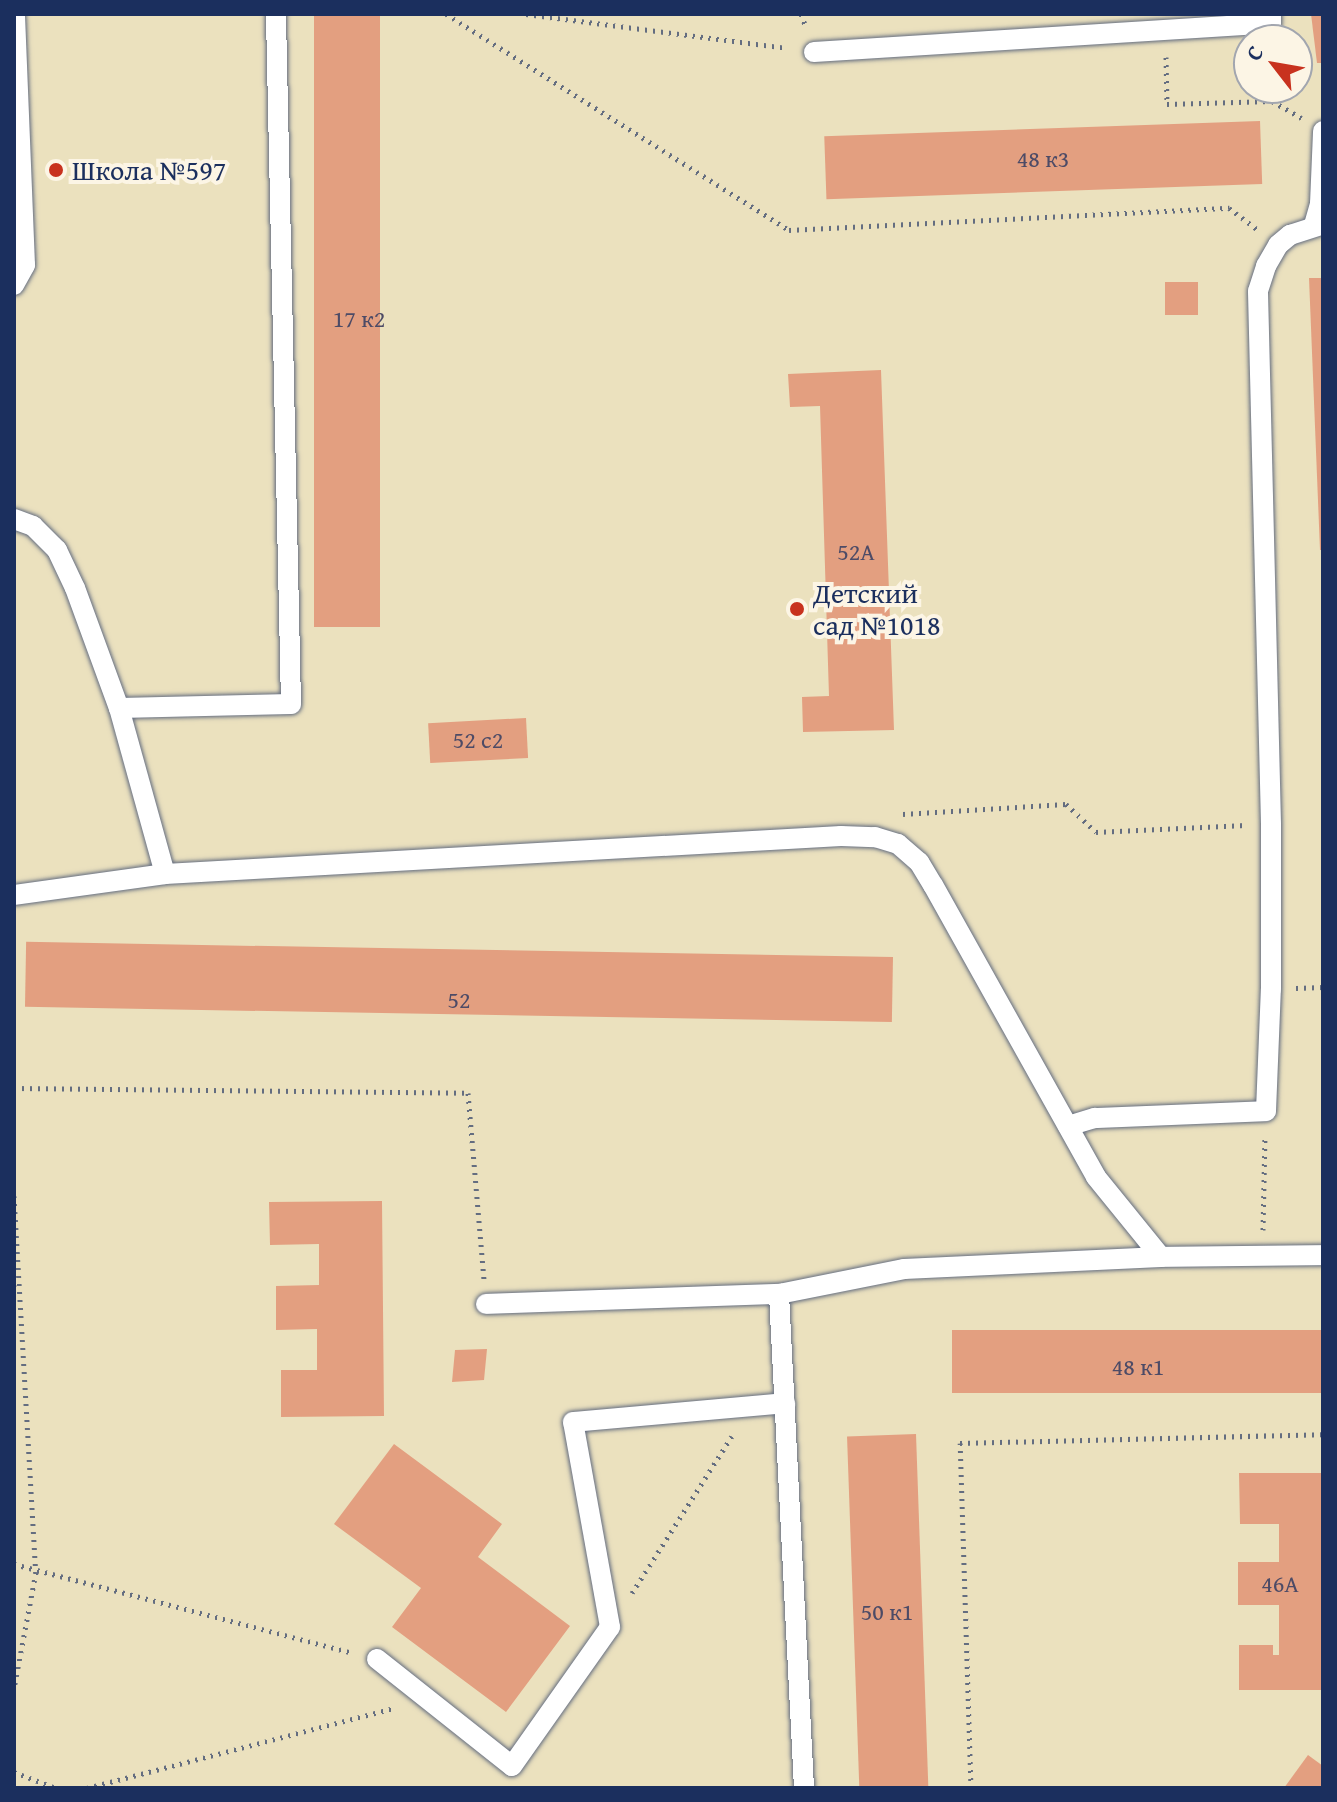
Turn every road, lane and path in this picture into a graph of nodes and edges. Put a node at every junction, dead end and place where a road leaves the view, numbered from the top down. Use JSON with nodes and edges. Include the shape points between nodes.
{"nodes":[{"id":1,"x":15,"y":14,"type":"edge"},
{"id":2,"x":276,"y":14,"type":"edge"},
{"id":3,"x":446,"y":14,"type":"edge"},
{"id":4,"x":526,"y":14,"type":"edge"},
{"id":5,"x":1271,"y":14,"type":"edge"},
{"id":6,"x":1165,"y":30,"type":"junction"},
{"id":7,"x":814,"y":52,"type":"joint"},
{"id":8,"x":1322,"y":131,"type":"edge"},
{"id":9,"x":1319,"y":224,"type":"edge"},
{"id":10,"x":1278,"y":245,"type":"junction"},
{"id":11,"x":14,"y":285,"type":"edge"},
{"id":12,"x":14,"y":519,"type":"edge"},
{"id":13,"x":119,"y":708,"type":"junction"},
{"id":14,"x":165,"y":874,"type":"junction"},
{"id":15,"x":14,"y":895,"type":"edge"},
{"id":16,"x":14,"y":1088,"type":"edge"},
{"id":17,"x":1266,"y":1111,"type":"junction"},
{"id":18,"x":1068,"y":1126,"type":"junction"},
{"id":19,"x":14,"y":1196,"type":"edge"},
{"id":20,"x":1263,"y":1255,"type":"junction"},
{"id":21,"x":1323,"y":1255,"type":"edge"},
{"id":22,"x":1161,"y":1257,"type":"junction"},
{"id":23,"x":779,"y":1294,"type":"junction"},
{"id":24,"x":486,"y":1304,"type":"joint"},
{"id":25,"x":785,"y":1403,"type":"junction"},
{"id":26,"x":753,"y":1404,"type":"junction"},
{"id":27,"x":1323,"y":1434,"type":"edge"},
{"id":28,"x":14,"y":1564,"type":"edge"},
{"id":29,"x":36,"y":1572,"type":"junction"},
{"id":30,"x":610,"y":1627,"type":"junction"},
{"id":31,"x":377,"y":1659,"type":"joint"},
{"id":32,"x":14,"y":1688,"type":"edge"},
{"id":33,"x":429,"y":1700,"type":"junction"},
{"id":34,"x":14,"y":1772,"type":"edge"},
{"id":35,"x":56,"y":1788,"type":"edge"},
{"id":36,"x":87,"y":1788,"type":"edge"},
{"id":37,"x":804,"y":1788,"type":"edge"},
{"id":38,"x":971,"y":1788,"type":"edge"}],
"edges":[{"from":1,"to":11,"type":"lane","via":[[25,265]]},
{"from":2,"to":13,"type":"lane","via":[[291,704]]},
{"from":3,"to":10,"type":"path","via":[[789,230],[1229,208]]},
{"from":4,"to":7,"type":"path"},
{"from":5,"to":6,"type":"lane","via":[[1271,23]]},
{"from":6,"to":7,"type":"lane"},
{"from":6,"to":8,"type":"path","via":[[1167,104],[1272,101]]},
{"from":8,"to":9,"type":"lane"},
{"from":9,"to":10,"type":"lane"},
{"from":10,"to":17,"type":"lane","via":[[1258,291],[1271,824]]},
{"from":12,"to":13,"type":"lane","via":[[33,526],[57,550]]},
{"from":13,"to":14,"type":"lane"},
{"from":14,"to":15,"type":"lane"},
{"from":14,"to":18,"type":"lane","via":[[875,837],[898,844],[919,862]]},
{"from":16,"to":24,"type":"path","via":[[468,1093]]},
{"from":17,"to":18,"type":"lane","via":[[1095,1118]]},
{"from":17,"to":20,"type":"path"},
{"from":18,"to":22,"type":"lane","via":[[1096,1177]]},
{"from":19,"to":29,"type":"path"},
{"from":20,"to":21,"type":"lane"},
{"from":20,"to":22,"type":"lane"},
{"from":22,"to":23,"type":"lane","via":[[904,1269]]},
{"from":23,"to":24,"type":"lane"},
{"from":23,"to":25,"type":"lane"},
{"from":25,"to":26,"type":"lane"},
{"from":25,"to":37,"type":"lane"},
{"from":26,"to":30,"type":"path"},
{"from":26,"to":30,"type":"lane","via":[[573,1422]]},
{"from":27,"to":38,"type":"path","via":[[960,1443]]},
{"from":28,"to":29,"type":"path"},
{"from":29,"to":31,"type":"path"},
{"from":29,"to":32,"type":"path"},
{"from":30,"to":33,"type":"lane","via":[[512,1766]]},
{"from":31,"to":33,"type":"lane"},
{"from":33,"to":36,"type":"path"},
{"from":34,"to":35,"type":"path"}]}
